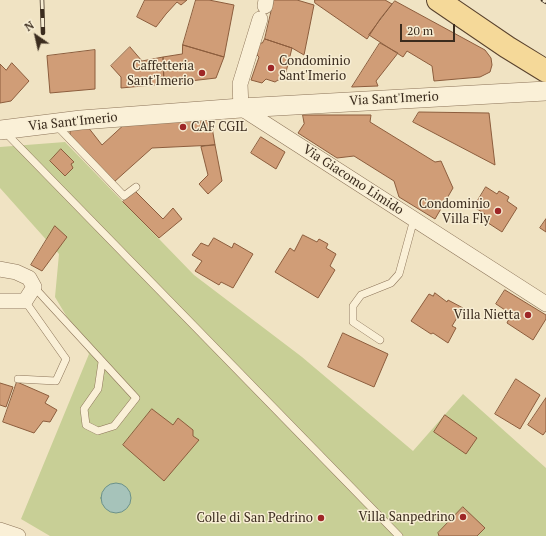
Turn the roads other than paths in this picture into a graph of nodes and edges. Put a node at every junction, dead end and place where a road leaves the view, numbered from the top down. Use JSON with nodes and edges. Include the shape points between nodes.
{"nodes":[{"id":1,"x":438,"y":0,"type":"edge"},
{"id":2,"x":264,"y":8,"type":"edge"},
{"id":3,"x":513,"y":50,"type":"junction"},
{"id":4,"x":546,"y":57,"type":"edge"},
{"id":5,"x":546,"y":71,"type":"edge"},
{"id":6,"x":546,"y":91,"type":"edge"},
{"id":7,"x":241,"y":108,"type":"junction"},
{"id":8,"x":55,"y":124,"type":"junction"},
{"id":9,"x":1,"y":129,"type":"edge"},
{"id":10,"x":136,"y":187,"type":"dead end"},
{"id":11,"x":414,"y":219,"type":"junction"},
{"id":12,"x":0,"y":269,"type":"edge"},
{"id":13,"x":34,"y":288,"type":"junction"},
{"id":14,"x":0,"y":301,"type":"edge"},
{"id":15,"x":25,"y":301,"type":"junction"},
{"id":16,"x":546,"y":304,"type":"edge"},
{"id":17,"x":380,"y":340,"type":"dead end"},
{"id":18,"x":102,"y":362,"type":"junction"},
{"id":19,"x":18,"y":379,"type":"dead end"},
{"id":20,"x":0,"y":530,"type":"edge"},
{"id":21,"x":18,"y":536,"type":"edge"},
{"id":22,"x":399,"y":536,"type":"edge"}],
"edges":[{"from":1,"to":3,"type":"main road"},
{"from":2,"to":7,"type":"street","via":[[240,84]]},
{"from":3,"to":4,"type":"main road"},
{"from":3,"to":5,"type":"main road"},
{"from":6,"to":7,"type":"street","name":"Via Sant'Imerio"},
{"from":7,"to":8,"type":"street","name":"Via Sant'Imerio"},
{"from":7,"to":11,"type":"street","name":"Via Giacomo Limido"},
{"from":8,"to":9,"type":"street","name":"Via Sant'Imerio"},
{"from":8,"to":10,"type":"lane","via":[[124,196]]},
{"from":9,"to":22,"type":"lane"},
{"from":11,"to":16,"type":"street","name":"Via Giacomo Limido"},
{"from":11,"to":17,"type":"lane","via":[[399,274],[391,283],[361,295],[353,306],[353,322]]},
{"from":12,"to":13,"type":"street","via":[[29,278]]},
{"from":13,"to":15,"type":"street"},
{"from":13,"to":18,"type":"lane"},
{"from":14,"to":15,"type":"street"},
{"from":15,"to":19,"type":"lane","via":[[66,359],[56,381]]},
{"from":18,"to":18,"type":"lane","via":[[136,398],[114,426],[98,431],[86,425],[84,409],[98,388]]},
{"from":20,"to":21,"type":"street"}]}
